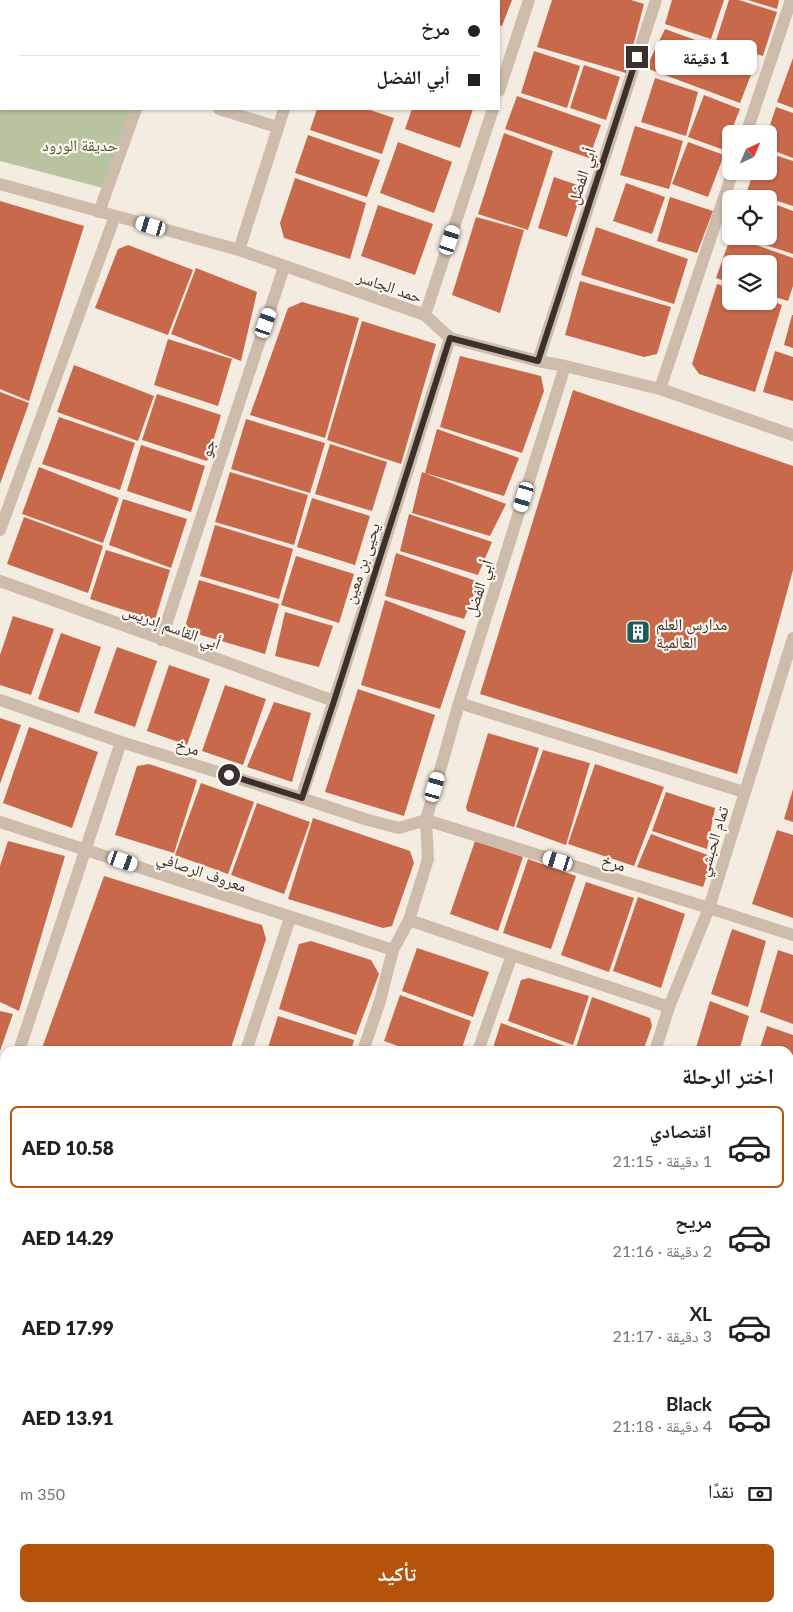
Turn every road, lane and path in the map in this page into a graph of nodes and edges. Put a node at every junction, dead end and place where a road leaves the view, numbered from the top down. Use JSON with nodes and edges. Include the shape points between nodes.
{"nodes":[{"id":1,"x":529,"y":0,"type":"edge"},
{"id":2,"x":656,"y":0,"type":"edge"},
{"id":3,"x":791,"y":0,"type":"edge"},
{"id":4,"x":500,"y":88,"type":"edge"},
{"id":5,"x":136,"y":110,"type":"edge"},
{"id":6,"x":222,"y":110,"type":"edge"},
{"id":7,"x":284,"y":110,"type":"edge"},
{"id":8,"x":493,"y":110,"type":"edge"},
{"id":9,"x":749,"y":125,"type":"edge"},
{"id":10,"x":278,"y":127,"type":"junction"},
{"id":11,"x":730,"y":180,"type":"edge"},
{"id":12,"x":0,"y":184,"type":"edge"},
{"id":13,"x":100,"y":212,"type":"junction"},
{"id":14,"x":115,"y":216,"type":"junction"},
{"id":15,"x":239,"y":250,"type":"junction"},
{"id":16,"x":284,"y":267,"type":"junction"},
{"id":17,"x":425,"y":315,"type":"junction"},
{"id":18,"x":450,"y":338,"type":"junction"},
{"id":19,"x":538,"y":361,"type":"junction"},
{"id":20,"x":565,"y":366,"type":"junction"},
{"id":21,"x":660,"y":389,"type":"junction"},
{"id":22,"x":793,"y":435,"type":"edge"},
{"id":23,"x":0,"y":530,"type":"edge"},
{"id":24,"x":0,"y":581,"type":"edge"},
{"id":25,"x":793,"y":638,"type":"edge"},
{"id":26,"x":161,"y":640,"type":"junction"},
{"id":27,"x":0,"y":700,"type":"edge"},
{"id":28,"x":334,"y":701,"type":"junction"},
{"id":29,"x":458,"y":703,"type":"junction"},
{"id":30,"x":121,"y":742,"type":"junction"},
{"id":31,"x":744,"y":792,"type":"junction"},
{"id":32,"x":302,"y":798,"type":"junction"},
{"id":33,"x":426,"y":820,"type":"junction"},
{"id":34,"x":0,"y":822,"type":"edge"},
{"id":35,"x":85,"y":849,"type":"junction"},
{"id":36,"x":709,"y":908,"type":"junction"},
{"id":37,"x":290,"y":918,"type":"junction"},
{"id":38,"x":409,"y":920,"type":"junction"},
{"id":39,"x":793,"y":936,"type":"edge"},
{"id":40,"x":393,"y":950,"type":"junction"},
{"id":41,"x":512,"y":956,"type":"junction"},
{"id":42,"x":669,"y":1007,"type":"junction"},
{"id":43,"x":21,"y":1046,"type":"edge"},
{"id":44,"x":248,"y":1046,"type":"edge"},
{"id":45,"x":366,"y":1046,"type":"edge"},
{"id":46,"x":480,"y":1046,"type":"edge"},
{"id":47,"x":656,"y":1046,"type":"edge"}],
"edges":[{"from":1,"to":4,"type":"street"},
{"from":2,"to":19,"type":"street","name":"أبي الفضل"},
{"from":3,"to":9,"type":"street"},
{"from":5,"to":13,"type":"street"},
{"from":6,"to":10,"type":"street"},
{"from":7,"to":10,"type":"street"},
{"from":8,"to":17,"type":"street"},
{"from":10,"to":15,"type":"street"},
{"from":11,"to":21,"type":"street"},
{"from":12,"to":13,"type":"street","name":"حمد الجاسر"},
{"from":13,"to":14,"type":"street","name":"حمد الجاسر"},
{"from":14,"to":15,"type":"street","name":"حمد الجاسر"},
{"from":14,"to":23,"type":"street"},
{"from":15,"to":16,"type":"street","name":"حمد الجاسر"},
{"from":16,"to":17,"type":"street","name":"حمد الجاسر"},
{"from":16,"to":26,"type":"street","name":"جو"},
{"from":17,"to":18,"type":"street","name":"حمد الجاسر"},
{"from":18,"to":19,"type":"street","name":"حمد الجاسر"},
{"from":18,"to":28,"type":"street","name":"يحيى بن معين"},
{"from":19,"to":20,"type":"street","name":"حمد الجاسر"},
{"from":20,"to":21,"type":"street","name":"حمد الجاسر"},
{"from":20,"to":29,"type":"street","name":"أبي الفضل"},
{"from":21,"to":22,"type":"street","name":"حمد الجاسر"},
{"from":24,"to":26,"type":"street","name":"أبي القاسم إدريس"},
{"from":25,"to":31,"type":"street","name":"تمام الحبشي"},
{"from":26,"to":28,"type":"street","name":"أبي القاسم إدريس"},
{"from":27,"to":30,"type":"street","name":"مرخ"},
{"from":28,"to":32,"type":"street","name":"يحيى بن معين"},
{"from":29,"to":31,"type":"street"},
{"from":29,"to":33,"type":"street","name":"أبي الفضل"},
{"from":30,"to":32,"type":"street","name":"مرخ"},
{"from":30,"to":35,"type":"street"},
{"from":31,"to":36,"type":"street","name":"تمام الحبشي"},
{"from":32,"to":33,"type":"street","name":"مرخ","via":[[399,828]]},
{"from":33,"to":36,"type":"street","name":"مرخ"},
{"from":33,"to":38,"type":"street","via":[[428,859]]},
{"from":34,"to":35,"type":"street","name":"معروف الرصافي"},
{"from":35,"to":37,"type":"street","name":"معروف الرصافي"},
{"from":35,"to":43,"type":"street"},
{"from":36,"to":39,"type":"street","name":"مرخ"},
{"from":36,"to":42,"type":"street","name":"تمام الحبشي"},
{"from":37,"to":40,"type":"street","name":"معروف الرصافي"},
{"from":37,"to":44,"type":"street"},
{"from":38,"to":40,"type":"street"},
{"from":38,"to":41,"type":"street"},
{"from":40,"to":45,"type":"street"},
{"from":41,"to":42,"type":"street"},
{"from":41,"to":46,"type":"street"},
{"from":42,"to":47,"type":"street","name":"تمام الحبشي"}]}
